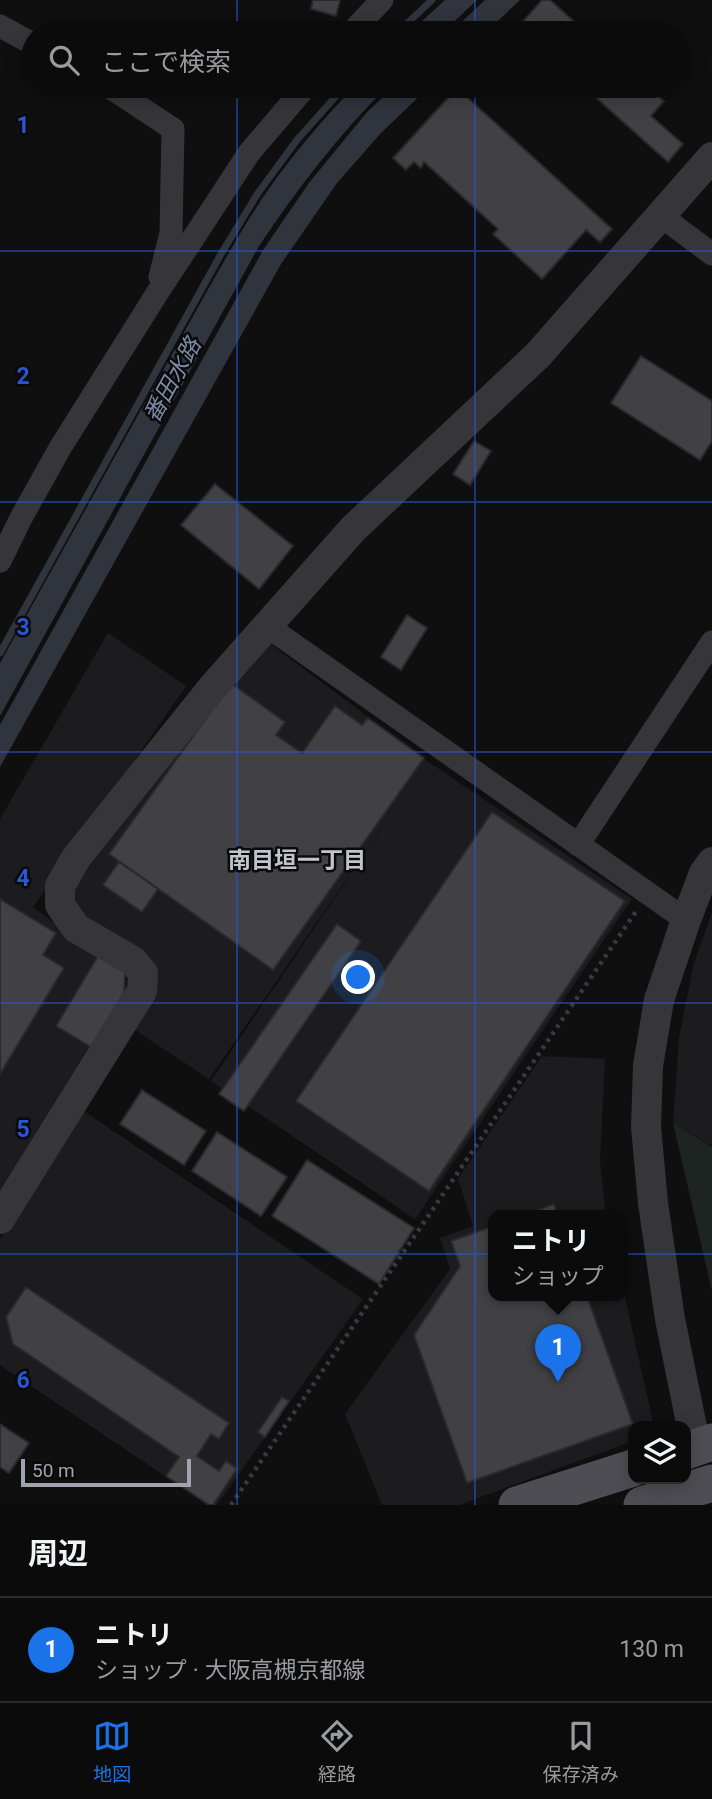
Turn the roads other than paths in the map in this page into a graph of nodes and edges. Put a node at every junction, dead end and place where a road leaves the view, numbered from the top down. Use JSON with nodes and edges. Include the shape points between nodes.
{"nodes":[{"id":1,"x":382,"y":0,"type":"edge"},
{"id":2,"x":362,"y":21,"type":"edge"},
{"id":3,"x":0,"y":26,"type":"edge"},
{"id":4,"x":21,"y":37,"type":"edge"},
{"id":5,"x":126,"y":98,"type":"edge"},
{"id":6,"x":296,"y":98,"type":"edge"},
{"id":7,"x":712,"y":158,"type":"edge"},
{"id":8,"x":661,"y":216,"type":"junction"},
{"id":9,"x":712,"y":254,"type":"edge"},
{"id":10,"x":156,"y":295,"type":"junction"},
{"id":11,"x":0,"y":561,"type":"edge"},
{"id":12,"x":267,"y":626,"type":"junction"},
{"id":13,"x":712,"y":642,"type":"edge"},
{"id":14,"x":578,"y":845,"type":"junction"},
{"id":15,"x":712,"y":862,"type":"edge"},
{"id":16,"x":686,"y":920,"type":"junction"},
{"id":17,"x":0,"y":1219,"type":"edge"},
{"id":18,"x":698,"y":1447,"type":"edge"},
{"id":19,"x":628,"y":1470,"type":"edge"},
{"id":20,"x":712,"y":1483,"type":"edge"},
{"id":21,"x":517,"y":1505,"type":"edge"},
{"id":22,"x":642,"y":1505,"type":"edge"}],
"edges":[{"from":1,"to":2,"type":"street"},
{"from":3,"to":4,"type":"street"},
{"from":5,"to":10,"type":"street","via":[[173,129],[171,233]]},
{"from":6,"to":10,"type":"street","via":[[249,153]]},
{"from":7,"to":8,"type":"street"},
{"from":8,"to":9,"type":"street"},
{"from":8,"to":12,"type":"street","via":[[538,355],[353,529]]},
{"from":10,"to":11,"type":"street","via":[[60,448]]},
{"from":12,"to":14,"type":"street"},
{"from":12,"to":17,"type":"street","via":[[76,858],[60,886],[60,905],[76,928],[133,961],[143,973],[142,991]]},
{"from":13,"to":14,"type":"street"},
{"from":14,"to":16,"type":"street"},
{"from":15,"to":16,"type":"street"},
{"from":16,"to":18,"type":"street","via":[[659,1000],[648,1066],[646,1127],[670,1319]]},
{"from":19,"to":21,"type":"main road"},
{"from":20,"to":22,"type":"main road"}]}
